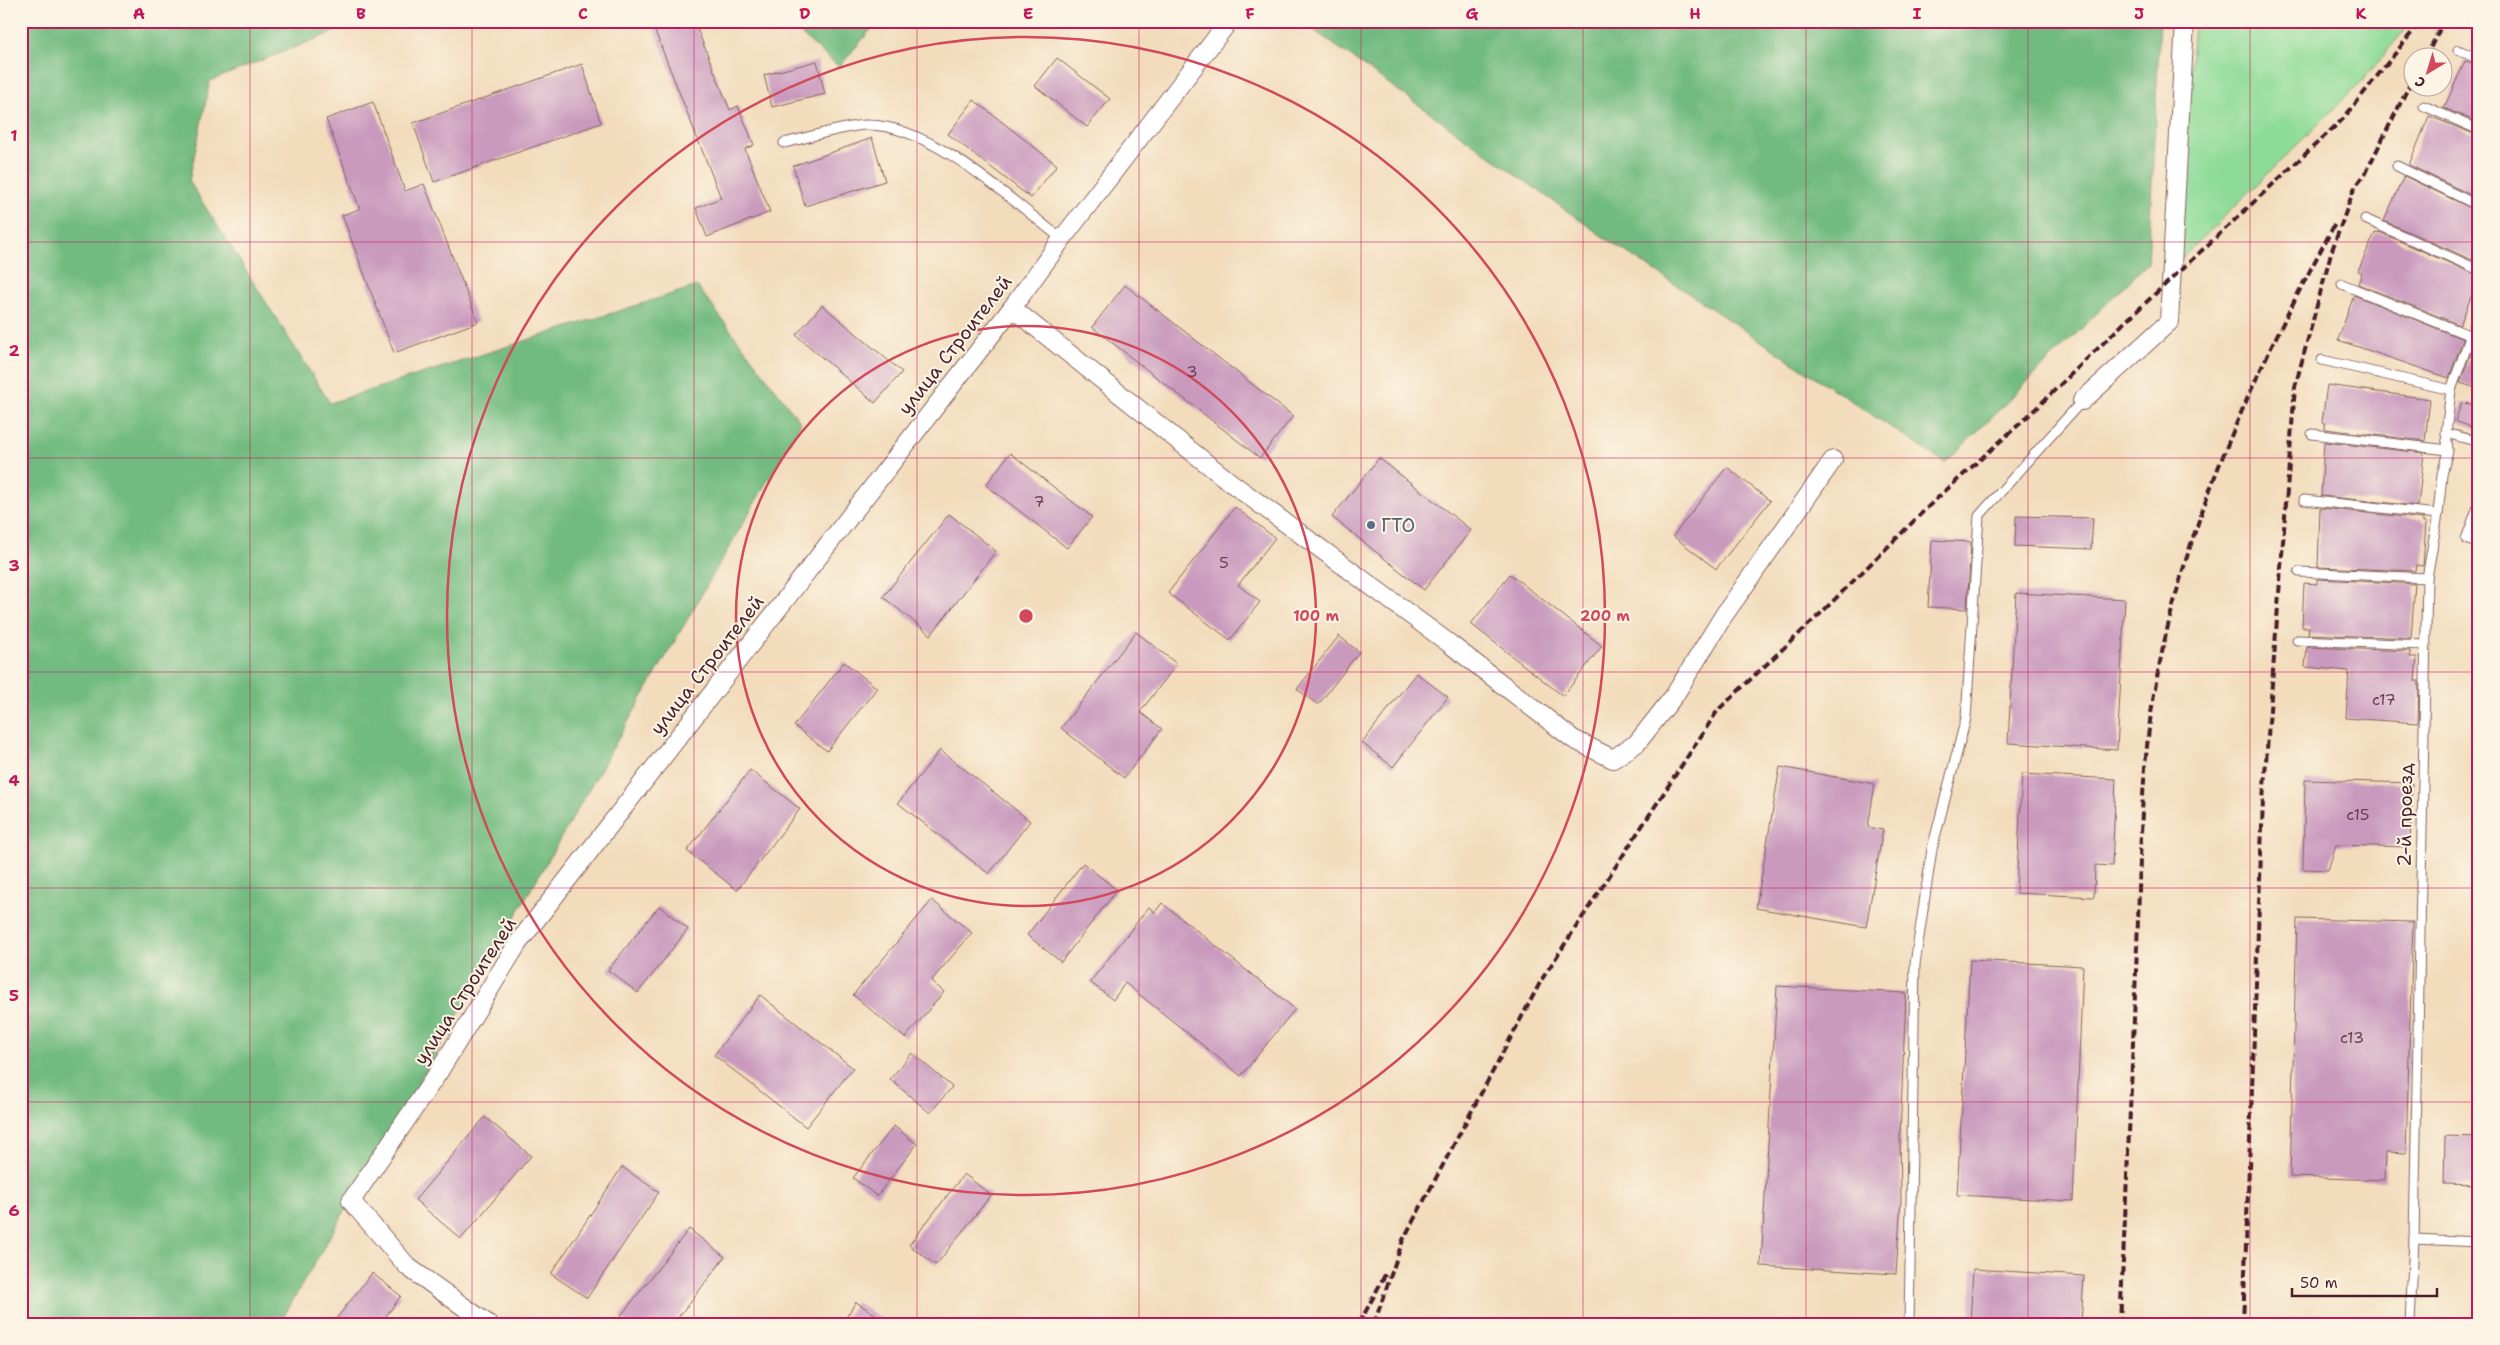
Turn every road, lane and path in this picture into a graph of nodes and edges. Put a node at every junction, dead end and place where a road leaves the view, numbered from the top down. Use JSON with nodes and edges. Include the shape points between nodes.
{"nodes":[{"id":1,"x":1229,"y":21,"type":"edge"},
{"id":2,"x":2185,"y":21,"type":"edge"},
{"id":3,"x":2458,"y":50,"type":"dead end"},
{"id":4,"x":2479,"y":59,"type":"edge"},
{"id":5,"x":2424,"y":106,"type":"dead end"},
{"id":6,"x":2479,"y":130,"type":"edge"},
{"id":7,"x":784,"y":144,"type":"dead end"},
{"id":8,"x":2397,"y":166,"type":"dead end"},
{"id":9,"x":2479,"y":206,"type":"edge"},
{"id":10,"x":2365,"y":219,"type":"dead end"},
{"id":11,"x":1062,"y":239,"type":"junction"},
{"id":12,"x":2479,"y":270,"type":"edge"},
{"id":13,"x":2342,"y":284,"type":"dead end"},
{"id":14,"x":1012,"y":308,"type":"junction"},
{"id":15,"x":2479,"y":313,"type":"edge"},
{"id":16,"x":2471,"y":336,"type":"junction"},
{"id":17,"x":2322,"y":360,"type":"dead end"},
{"id":18,"x":2452,"y":390,"type":"junction"},
{"id":19,"x":2082,"y":401,"type":"joint"},
{"id":20,"x":2312,"y":434,"type":"dead end"},
{"id":21,"x":2446,"y":434,"type":"junction"},
{"id":22,"x":2479,"y":442,"type":"edge"},
{"id":23,"x":2448,"y":450,"type":"junction"},
{"id":24,"x":1833,"y":460,"type":"dead end"},
{"id":25,"x":2304,"y":500,"type":"dead end"},
{"id":26,"x":2479,"y":504,"type":"edge"},
{"id":27,"x":2438,"y":514,"type":"junction"},
{"id":28,"x":2479,"y":544,"type":"edge"},
{"id":29,"x":2299,"y":572,"type":"dead end"},
{"id":30,"x":2427,"y":578,"type":"junction"},
{"id":31,"x":2297,"y":640,"type":"dead end"},
{"id":32,"x":2426,"y":645,"type":"junction"},
{"id":33,"x":2414,"y":1239,"type":"junction"},
{"id":34,"x":2479,"y":1242,"type":"edge"},
{"id":35,"x":488,"y":1324,"type":"edge"},
{"id":36,"x":1909,"y":1324,"type":"edge"},
{"id":37,"x":2410,"y":1324,"type":"edge"}],
"edges":[{"from":1,"to":11,"type":"street","name":"улица Строителей"},
{"from":2,"to":19,"type":"street","via":[[2169,322]]},
{"from":3,"to":4,"type":"lane"},
{"from":5,"to":6,"type":"lane"},
{"from":7,"to":11,"type":"lane","via":[[865,125],[889,126],[947,151]]},
{"from":8,"to":9,"type":"lane"},
{"from":10,"to":12,"type":"lane"},
{"from":11,"to":14,"type":"street","name":"улица Строителей"},
{"from":13,"to":16,"type":"lane"},
{"from":14,"to":24,"type":"street","via":[[1230,482],[1573,739],[1613,759],[1637,743],[1674,696],[1724,615]]},
{"from":14,"to":35,"type":"street","name":"улица Строителей","via":[[518,943],[438,1073],[350,1201],[408,1267]]},
{"from":15,"to":16,"type":"lane","name":"2-й проезд"},
{"from":16,"to":18,"type":"lane","name":"2-й проезд"},
{"from":17,"to":18,"type":"lane"},
{"from":18,"to":21,"type":"lane","name":"2-й проезд"},
{"from":19,"to":36,"type":"lane","via":[[1979,516],[1966,718],[1932,849],[1915,964]]},
{"from":20,"to":23,"type":"lane"},
{"from":21,"to":22,"type":"lane"},
{"from":21,"to":23,"type":"lane","name":"2-й проезд"},
{"from":23,"to":27,"type":"lane","name":"2-й проезд"},
{"from":25,"to":27,"type":"lane"},
{"from":26,"to":28,"type":"lane","via":[[2466,539]]},
{"from":27,"to":30,"type":"lane","name":"2-й проезд"},
{"from":29,"to":30,"type":"lane"},
{"from":30,"to":32,"type":"lane","name":"2-й проезд"},
{"from":31,"to":32,"type":"lane"},
{"from":32,"to":33,"type":"lane","name":"2-й проезд"},
{"from":33,"to":34,"type":"lane"},
{"from":33,"to":37,"type":"lane","name":"2-й проезд"}]}
